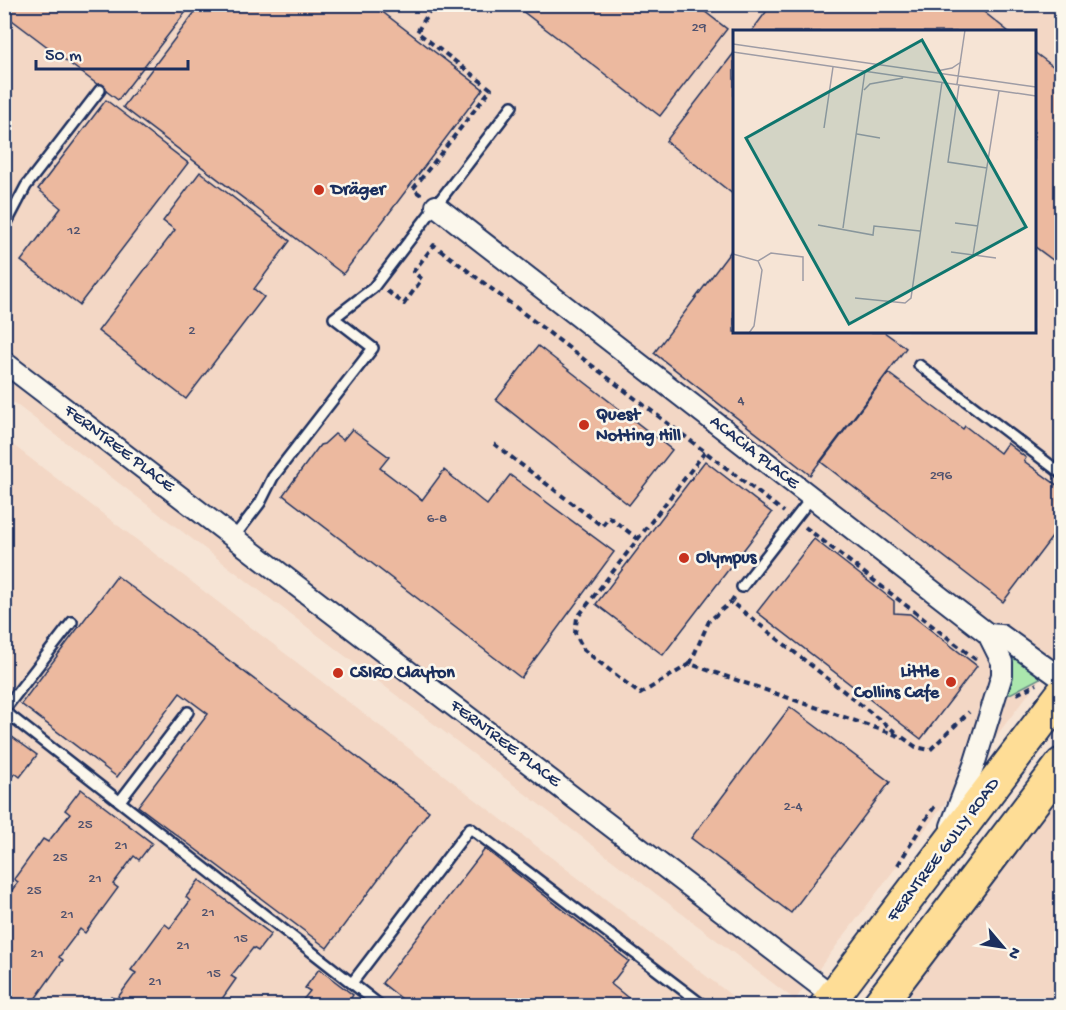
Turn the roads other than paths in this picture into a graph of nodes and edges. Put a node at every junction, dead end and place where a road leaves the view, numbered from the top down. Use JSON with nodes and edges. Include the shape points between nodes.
{"nodes":[{"id":1,"x":100,"y":90,"type":"dead end"},
{"id":2,"x":512,"y":106,"type":"dead end"},
{"id":3,"x":436,"y":206,"type":"junction"},
{"id":4,"x":4,"y":228,"type":"edge"},
{"id":5,"x":4,"y":362,"type":"edge"},
{"id":6,"x":919,"y":365,"type":"dead end"},
{"id":7,"x":1062,"y":474,"type":"edge"},
{"id":8,"x":812,"y":497,"type":"junction"},
{"id":9,"x":234,"y":537,"type":"junction"},
{"id":10,"x":742,"y":587,"type":"road end"},
{"id":11,"x":72,"y":622,"type":"dead end"},
{"id":12,"x":988,"y":634,"type":"junction"},
{"id":13,"x":1058,"y":682,"type":"edge"},
{"id":14,"x":4,"y":711,"type":"edge"},
{"id":15,"x":188,"y":712,"type":"dead end"},
{"id":16,"x":1062,"y":764,"type":"edge"},
{"id":17,"x":120,"y":801,"type":"junction"},
{"id":18,"x":939,"y":855,"type":"junction"},
{"id":19,"x":922,"y":947,"type":"junction"},
{"id":20,"x":352,"y":983,"type":"junction"},
{"id":21,"x":830,"y":1001,"type":"edge"},
{"id":22,"x":381,"y":1005,"type":"edge"},
{"id":23,"x":704,"y":1005,"type":"edge"},
{"id":24,"x":878,"y":1005,"type":"edge"},
{"id":25,"x":893,"y":1005,"type":"edge"}],
"edges":[{"from":1,"to":4,"type":"lane","via":[[26,186]]},
{"from":2,"to":3,"type":"lane"},
{"from":3,"to":8,"type":"street","name":"ACACIA PLACE"},
{"from":3,"to":9,"type":"lane","via":[[373,288],[334,318],[373,348],[273,477],[260,503]]},
{"from":5,"to":9,"type":"street","name":"FERNTREE PLACE"},
{"from":6,"to":7,"type":"lane"},
{"from":8,"to":10,"type":"lane"},
{"from":8,"to":12,"type":"street","name":"ACACIA PLACE"},
{"from":9,"to":21,"type":"street","name":"FERNTREE PLACE"},
{"from":11,"to":14,"type":"lane"},
{"from":12,"to":13,"type":"street","name":"ACACIA PLACE","via":[[1001,635]]},
{"from":12,"to":18,"type":"street","name":"ACACIA PLACE","via":[[1002,662],[1002,675],[974,765]]},
{"from":13,"to":18,"type":"main road","name":"FERNTREE GULLY ROAD"},
{"from":14,"to":17,"type":"lane"},
{"from":15,"to":17,"type":"lane"},
{"from":16,"to":19,"type":"main road"},
{"from":17,"to":20,"type":"lane"},
{"from":18,"to":21,"type":"main road","name":"FERNTREE GULLY ROAD"},
{"from":19,"to":24,"type":"main road"},
{"from":19,"to":25,"type":"street"},
{"from":20,"to":22,"type":"lane"},
{"from":20,"to":23,"type":"lane","via":[[470,828]]}]}
